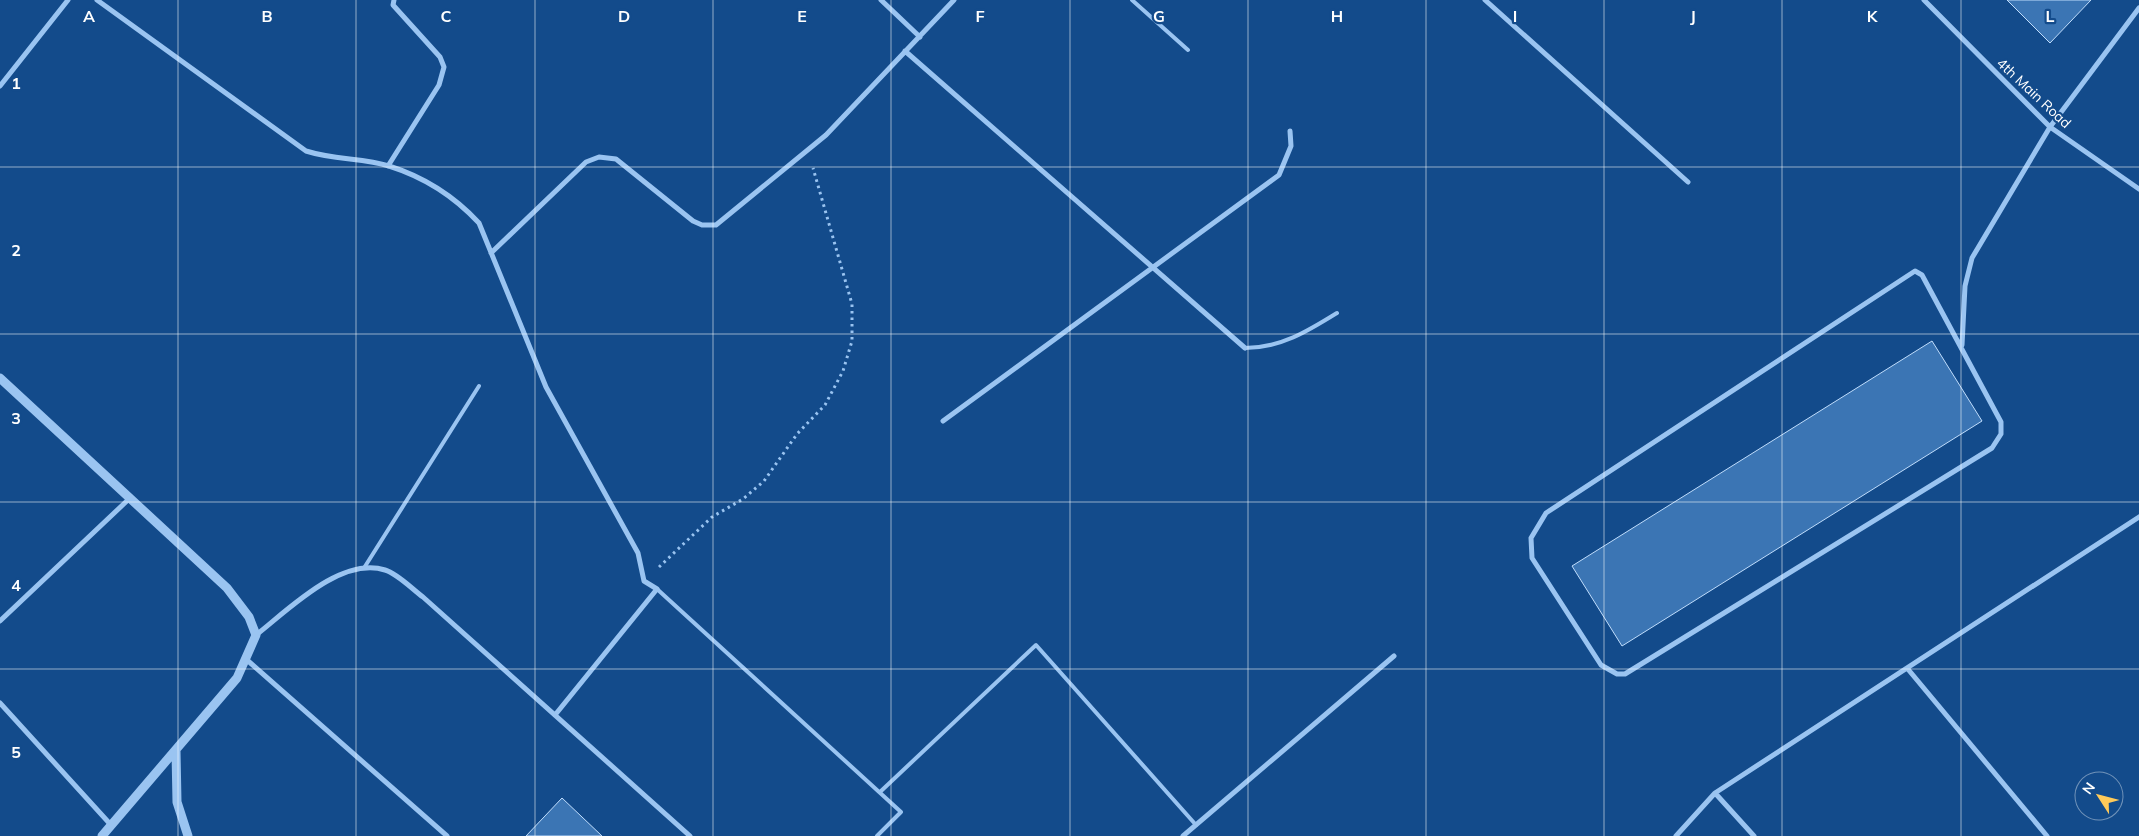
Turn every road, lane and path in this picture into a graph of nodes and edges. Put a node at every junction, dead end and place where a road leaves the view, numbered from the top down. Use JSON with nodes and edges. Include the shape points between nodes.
{"nodes":[{"id":1,"x":68,"y":0,"type":"edge"},
{"id":2,"x":97,"y":0,"type":"edge"},
{"id":3,"x":394,"y":0,"type":"edge"},
{"id":4,"x":881,"y":0,"type":"edge"},
{"id":5,"x":954,"y":0,"type":"edge"},
{"id":6,"x":1132,"y":0,"type":"edge"},
{"id":7,"x":1484,"y":0,"type":"edge"},
{"id":8,"x":1924,"y":0,"type":"edge"},
{"id":9,"x":2139,"y":8,"type":"edge"},
{"id":10,"x":920,"y":37,"type":"junction"},
{"id":11,"x":1188,"y":50,"type":"dead end"},
{"id":12,"x":905,"y":51,"type":"junction"},
{"id":13,"x":0,"y":86,"type":"edge"},
{"id":14,"x":2050,"y":127,"type":"junction"},
{"id":15,"x":1290,"y":132,"type":"dead end"},
{"id":16,"x":807,"y":149,"type":"junction"},
{"id":17,"x":388,"y":166,"type":"junction"},
{"id":18,"x":1688,"y":182,"type":"dead end"},
{"id":19,"x":2139,"y":190,"type":"edge"},
{"id":20,"x":491,"y":253,"type":"junction"},
{"id":21,"x":1154,"y":267,"type":"junction"},
{"id":22,"x":1337,"y":313,"type":"dead end"},
{"id":23,"x":1962,"y":346,"type":"junction"},
{"id":24,"x":1245,"y":348,"type":"joint"},
{"id":25,"x":0,"y":378,"type":"edge"},
{"id":26,"x":479,"y":386,"type":"dead end"},
{"id":27,"x":943,"y":421,"type":"dead end"},
{"id":28,"x":130,"y":498,"type":"junction"},
{"id":29,"x":2139,"y":517,"type":"edge"},
{"id":30,"x":364,"y":568,"type":"junction"},
{"id":31,"x":644,"y":581,"type":"junction"},
{"id":32,"x":657,"y":589,"type":"junction"},
{"id":33,"x":0,"y":621,"type":"edge"},
{"id":34,"x":256,"y":635,"type":"junction"},
{"id":35,"x":1394,"y":656,"type":"dead end"},
{"id":36,"x":247,"y":660,"type":"junction"},
{"id":37,"x":1907,"y":668,"type":"junction"},
{"id":38,"x":0,"y":702,"type":"edge"},
{"id":39,"x":555,"y":715,"type":"junction"},
{"id":40,"x":176,"y":751,"type":"junction"},
{"id":41,"x":880,"y":792,"type":"junction"},
{"id":42,"x":1715,"y":793,"type":"junction"},
{"id":43,"x":111,"y":825,"type":"junction"},
{"id":44,"x":1196,"y":825,"type":"junction"},
{"id":45,"x":102,"y":836,"type":"edge"},
{"id":46,"x":188,"y":836,"type":"edge"},
{"id":47,"x":447,"y":836,"type":"edge"},
{"id":48,"x":690,"y":836,"type":"edge"},
{"id":49,"x":877,"y":836,"type":"edge"},
{"id":50,"x":1184,"y":836,"type":"edge"},
{"id":51,"x":1676,"y":836,"type":"edge"},
{"id":52,"x":1754,"y":836,"type":"edge"},
{"id":53,"x":2047,"y":836,"type":"edge"}],
"edges":[{"from":1,"to":13,"type":"street"},
{"from":2,"to":17,"type":"street","via":[[306,151],[328,158]]},
{"from":3,"to":17,"type":"street","via":[[393,5],[440,57],[444,67],[439,85]]},
{"from":4,"to":10,"type":"street"},
{"from":5,"to":10,"type":"street"},
{"from":6,"to":11,"type":"lane"},
{"from":7,"to":18,"type":"street"},
{"from":8,"to":14,"type":"street","name":"4th Main Road"},
{"from":9,"to":14,"type":"street"},
{"from":10,"to":12,"type":"street"},
{"from":12,"to":16,"type":"street","via":[[826,135]]},
{"from":12,"to":21,"type":"street"},
{"from":14,"to":19,"type":"street","name":"4th Main Road"},
{"from":14,"to":23,"type":"street","via":[[1972,258],[1964,286]]},
{"from":15,"to":21,"type":"street","via":[[1291,146],[1279,175]]},
{"from":16,"to":20,"type":"street","via":[[716,225],[693,221],[616,159],[599,157],[586,162]]},
{"from":16,"to":31,"type":"path","via":[[852,304],[852,341],[843,371],[825,405],[798,434],[764,481],[743,499],[712,516]]},
{"from":17,"to":20,"type":"street","via":[[437,187],[461,203],[479,223]]},
{"from":20,"to":31,"type":"street","via":[[546,388],[638,553]]},
{"from":21,"to":24,"type":"street"},
{"from":21,"to":27,"type":"street"},
{"from":22,"to":24,"type":"lane","via":[[1290,340],[1261,348]]},
{"from":23,"to":23,"type":"street","via":[[2001,422],[2001,434],[1992,448],[1625,674],[1617,674],[1601,665],[1532,558],[1531,538],[1546,513],[1915,271],[1922,275]]},
{"from":25,"to":28,"type":"street"},
{"from":26,"to":30,"type":"lane"},
{"from":28,"to":33,"type":"street"},
{"from":28,"to":34,"type":"street","via":[[227,588],[248,617]]},
{"from":29,"to":37,"type":"street"},
{"from":30,"to":34,"type":"street","via":[[333,576]]},
{"from":30,"to":39,"type":"street","via":[[386,570],[423,597]]},
{"from":31,"to":32,"type":"street"},
{"from":32,"to":39,"type":"street"},
{"from":32,"to":41,"type":"lane"},
{"from":34,"to":36,"type":"street"},
{"from":35,"to":44,"type":"street"},
{"from":36,"to":40,"type":"street","via":[[237,678]]},
{"from":36,"to":47,"type":"street"},
{"from":37,"to":42,"type":"street"},
{"from":37,"to":53,"type":"street"},
{"from":38,"to":43,"type":"street"},
{"from":39,"to":48,"type":"street"},
{"from":40,"to":43,"type":"street"},
{"from":40,"to":46,"type":"street","via":[[177,802]]},
{"from":41,"to":44,"type":"lane","via":[[1036,645]]},
{"from":41,"to":49,"type":"lane","via":[[901,812]]},
{"from":42,"to":51,"type":"street"},
{"from":42,"to":52,"type":"street"},
{"from":43,"to":45,"type":"street"},
{"from":44,"to":50,"type":"street"}]}
